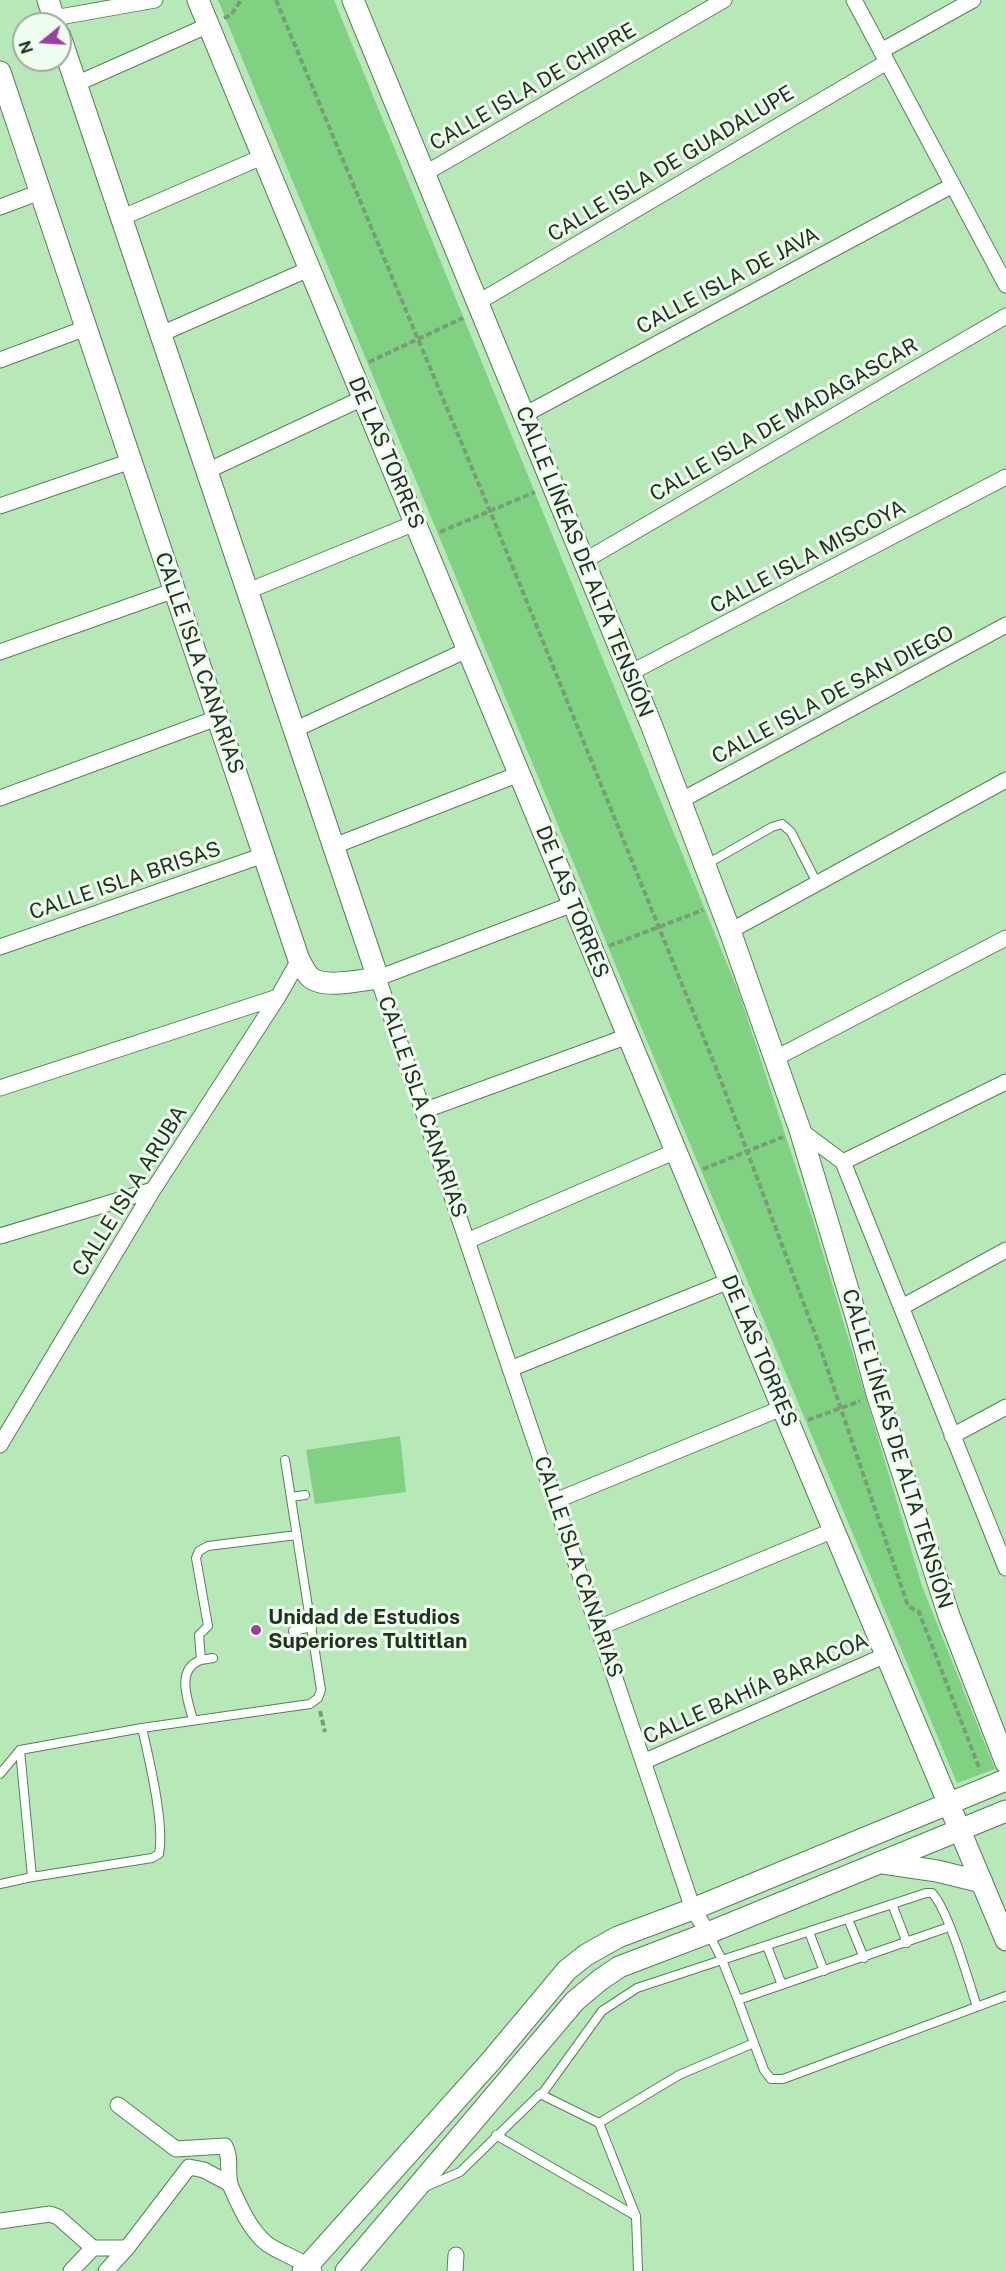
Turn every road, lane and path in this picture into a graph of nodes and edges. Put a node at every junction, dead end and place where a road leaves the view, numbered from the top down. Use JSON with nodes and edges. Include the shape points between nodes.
{"nodes":[{"id":1,"x":155,"y":0,"type":"edge"},
{"id":2,"x":198,"y":0,"type":"edge"},
{"id":3,"x":276,"y":0,"type":"edge"},
{"id":4,"x":352,"y":0,"type":"edge"},
{"id":5,"x":724,"y":0,"type":"edge"},
{"id":6,"x":854,"y":0,"type":"edge"},
{"id":7,"x":973,"y":0,"type":"edge"},
{"id":8,"x":72,"y":16,"type":"edge"},
{"id":9,"x":208,"y":26,"type":"junction"},
{"id":10,"x":884,"y":56,"type":"junction"},
{"id":11,"x":72,"y":72,"type":"edge"},
{"id":12,"x":0,"y":74,"type":"edge"},
{"id":13,"x":76,"y":84,"type":"junction"},
{"id":14,"x":262,"y":156,"type":"junction"},
{"id":15,"x":424,"y":174,"type":"junction"},
{"id":16,"x":953,"y":185,"type":"junction"},
{"id":17,"x":40,"y":192,"type":"junction"},
{"id":18,"x":0,"y":207,"type":"edge"},
{"id":19,"x":121,"y":218,"type":"junction"},
{"id":20,"x":309,"y":269,"type":"junction"},
{"id":21,"x":1006,"y":285,"type":"edge"},
{"id":22,"x":479,"y":307,"type":"junction"},
{"id":23,"x":1006,"y":316,"type":"edge"},
{"id":24,"x":86,"y":328,"type":"junction"},
{"id":25,"x":161,"y":334,"type":"junction"},
{"id":26,"x":418,"y":339,"type":"junction"},
{"id":27,"x":0,"y":360,"type":"edge"},
{"id":28,"x":351,"y":370,"type":"junction"},
{"id":29,"x":363,"y":398,"type":"junction"},
{"id":30,"x":524,"y":415,"type":"junction"},
{"id":31,"x":131,"y":460,"type":"junction"},
{"id":32,"x":207,"y":471,"type":"junction"},
{"id":33,"x":1006,"y":477,"type":"edge"},
{"id":34,"x":552,"y":484,"type":"junction"},
{"id":35,"x":0,"y":506,"type":"edge"},
{"id":36,"x":490,"y":511,"type":"junction"},
{"id":37,"x":419,"y":531,"type":"junction"},
{"id":38,"x":584,"y":561,"type":"junction"},
{"id":39,"x":175,"y":590,"type":"junction"},
{"id":40,"x":248,"y":591,"type":"junction"},
{"id":41,"x":1006,"y":625,"type":"edge"},
{"id":42,"x":467,"y":650,"type":"junction"},
{"id":43,"x":0,"y":652,"type":"edge"},
{"id":44,"x":630,"y":674,"type":"junction"},
{"id":45,"x":217,"y":718,"type":"junction"},
{"id":46,"x":294,"y":729,"type":"junction"},
{"id":47,"x":519,"y":774,"type":"junction"},
{"id":48,"x":1006,"y":780,"type":"edge"},
{"id":49,"x":0,"y":798,"type":"edge"},
{"id":50,"x":680,"y":801,"type":"junction"},
{"id":51,"x":334,"y":846,"type":"junction"},
{"id":52,"x":264,"y":855,"type":"junction"},
{"id":53,"x":705,"y":865,"type":"junction"},
{"id":54,"x":817,"y":883,"type":"junction"},
{"id":55,"x":573,"y":904,"type":"junction"},
{"id":56,"x":720,"y":904,"type":"junction"},
{"id":57,"x":659,"y":927,"type":"junction"},
{"id":58,"x":730,"y":931,"type":"junction"},
{"id":59,"x":1006,"y":938,"type":"edge"},
{"id":60,"x":0,"y":946,"type":"edge"},
{"id":61,"x":593,"y":952,"type":"junction"},
{"id":62,"x":299,"y":960,"type":"junction"},
{"id":63,"x":378,"y":978,"type":"junction"},
{"id":64,"x":278,"y":997,"type":"junction"},
{"id":65,"x":628,"y":1036,"type":"junction"},
{"id":66,"x":776,"y":1058,"type":"junction"},
{"id":67,"x":1006,"y":1082,"type":"edge"},
{"id":68,"x":0,"y":1088,"type":"edge"},
{"id":69,"x":423,"y":1111,"type":"junction"},
{"id":70,"x":800,"y":1130,"type":"junction"},
{"id":71,"x":676,"y":1151,"type":"junction"},
{"id":72,"x":747,"y":1151,"type":"junction"},
{"id":73,"x":843,"y":1162,"type":"junction"},
{"id":74,"x":686,"y":1176,"type":"junction"},
{"id":75,"x":153,"y":1190,"type":"junction"},
{"id":76,"x":0,"y":1236,"type":"edge"},
{"id":77,"x":467,"y":1240,"type":"junction"},
{"id":78,"x":1006,"y":1250,"type":"edge"},
{"id":79,"x":729,"y":1281,"type":"junction"},
{"id":80,"x":902,"y":1307,"type":"junction"},
{"id":81,"x":510,"y":1369,"type":"junction"},
{"id":82,"x":877,"y":1394,"type":"junction"},
{"id":83,"x":1006,"y":1407,"type":"edge"},
{"id":84,"x":841,"y":1408,"type":"junction"},
{"id":85,"x":786,"y":1417,"type":"junction"},
{"id":86,"x":952,"y":1436,"type":"junction"},
{"id":87,"x":0,"y":1445,"type":"edge"},
{"id":88,"x":285,"y":1460,"type":"dead end"},
{"id":89,"x":305,"y":1495,"type":"dead end"},
{"id":90,"x":291,"y":1497,"type":"junction"},
{"id":91,"x":555,"y":1502,"type":"junction"},
{"id":92,"x":834,"y":1530,"type":"junction"},
{"id":93,"x":297,"y":1535,"type":"junction"},
{"id":94,"x":1005,"y":1561,"type":"edge"},
{"id":95,"x":312,"y":1627,"type":"junction"},
{"id":96,"x":598,"y":1628,"type":"junction"},
{"id":97,"x":293,"y":1631,"type":"dead end"},
{"id":98,"x":886,"y":1655,"type":"junction"},
{"id":99,"x":213,"y":1658,"type":"dead end"},
{"id":100,"x":201,"y":1660,"type":"junction"},
{"id":101,"x":318,"y":1698,"type":"junction"},
{"id":102,"x":193,"y":1720,"type":"junction"},
{"id":103,"x":142,"y":1728,"type":"junction"},
{"id":104,"x":325,"y":1732,"type":"dead end"},
{"id":105,"x":20,"y":1750,"type":"junction"},
{"id":106,"x":643,"y":1762,"type":"junction"},
{"id":107,"x":1006,"y":1763,"type":"edge"},
{"id":108,"x":0,"y":1774,"type":"edge"},
{"id":109,"x":996,"y":1784,"type":"edge"},
{"id":110,"x":949,"y":1803,"type":"junction"},
{"id":111,"x":1006,"y":1811,"type":"edge"},
{"id":112,"x":959,"y":1829,"type":"junction"},
{"id":113,"x":880,"y":1862,"type":"junction"},
{"id":114,"x":32,"y":1877,"type":"junction"},
{"id":115,"x":982,"y":1882,"type":"junction"},
{"id":116,"x":0,"y":1884,"type":"edge"},
{"id":117,"x":892,"y":1904,"type":"junction"},
{"id":118,"x":693,"y":1909,"type":"junction"},
{"id":119,"x":848,"y":1919,"type":"junction"},
{"id":120,"x":949,"y":1927,"type":"junction"},
{"id":121,"x":809,"y":1932,"type":"junction"},
{"id":122,"x":708,"y":1933,"type":"junction"},
{"id":123,"x":1006,"y":1940,"type":"edge"},
{"id":124,"x":907,"y":1943,"type":"junction"},
{"id":125,"x":767,"y":1946,"type":"junction"},
{"id":126,"x":864,"y":1958,"type":"junction"},
{"id":127,"x":722,"y":1960,"type":"junction"},
{"id":128,"x":824,"y":1971,"type":"junction"},
{"id":129,"x":782,"y":1985,"type":"junction"},
{"id":130,"x":1006,"y":1996,"type":"edge"},
{"id":131,"x":738,"y":2000,"type":"junction"},
{"id":132,"x":977,"y":2007,"type":"junction"},
{"id":133,"x":754,"y":2043,"type":"junction"},
{"id":134,"x":542,"y":2094,"type":"junction"},
{"id":135,"x":118,"y":2105,"type":"dead end"},
{"id":136,"x":599,"y":2123,"type":"junction"},
{"id":137,"x":496,"y":2135,"type":"junction"},
{"id":138,"x":176,"y":2149,"type":"junction"},
{"id":139,"x":189,"y":2167,"type":"junction"},
{"id":140,"x":230,"y":2184,"type":"junction"},
{"id":141,"x":413,"y":2192,"type":"junction"},
{"id":142,"x":636,"y":2216,"type":"junction"},
{"id":143,"x":0,"y":2221,"type":"edge"},
{"id":144,"x":331,"y":2239,"type":"junction"},
{"id":145,"x":93,"y":2248,"type":"junction"},
{"id":146,"x":127,"y":2248,"type":"junction"},
{"id":147,"x":456,"y":2255,"type":"dead end"},
{"id":148,"x":351,"y":2265,"type":"edge"},
{"id":149,"x":308,"y":2269,"type":"edge"},
{"id":150,"x":71,"y":2271,"type":"edge"},
{"id":151,"x":106,"y":2271,"type":"edge"},
{"id":152,"x":455,"y":2271,"type":"edge"},
{"id":153,"x":638,"y":2271,"type":"edge"}],
"edges":[{"from":1,"to":8,"type":"street"},
{"from":2,"to":9,"type":"main road","name":"DE LAS TORRES"},
{"from":3,"to":26,"type":"path"},
{"from":4,"to":15,"type":"main road","name":"CALLE LÍNEAS DE ALTA TENSIÓN"},
{"from":5,"to":15,"type":"street","name":"CALLE ISLA DE CHIPRE"},
{"from":6,"to":10,"type":"street"},
{"from":7,"to":10,"type":"street","name":"CALLE ISLA DE GUADALUPE"},
{"from":9,"to":13,"type":"street"},
{"from":9,"to":14,"type":"main road","name":"DE LAS TORRES"},
{"from":10,"to":16,"type":"street"},
{"from":10,"to":22,"type":"street","name":"CALLE ISLA DE GUADALUPE"},
{"from":11,"to":13,"type":"main road"},
{"from":12,"to":17,"type":"main road","name":"CALLE ISLA CANARIAS"},
{"from":13,"to":19,"type":"main road"},
{"from":14,"to":19,"type":"street"},
{"from":14,"to":20,"type":"main road","name":"DE LAS TORRES"},
{"from":15,"to":22,"type":"main road","name":"CALLE LÍNEAS DE ALTA TENSIÓN"},
{"from":16,"to":21,"type":"street"},
{"from":16,"to":30,"type":"street","name":"CALLE ISLA DE JAVA"},
{"from":17,"to":18,"type":"street"},
{"from":17,"to":24,"type":"main road","name":"CALLE ISLA CANARIAS"},
{"from":19,"to":25,"type":"main road"},
{"from":20,"to":25,"type":"street"},
{"from":20,"to":28,"type":"main road","name":"DE LAS TORRES"},
{"from":22,"to":26,"type":"path"},
{"from":22,"to":30,"type":"main road","name":"CALLE LÍNEAS DE ALTA TENSIÓN"},
{"from":23,"to":38,"type":"street","name":"CALLE ISLA DE MADAGASCAR"},
{"from":24,"to":27,"type":"street"},
{"from":24,"to":31,"type":"main road","name":"CALLE ISLA CANARIAS"},
{"from":25,"to":32,"type":"main road"},
{"from":26,"to":28,"type":"path"},
{"from":26,"to":36,"type":"path"},
{"from":28,"to":29,"type":"main road","name":"DE LAS TORRES"},
{"from":29,"to":32,"type":"street"},
{"from":29,"to":37,"type":"main road","name":"DE LAS TORRES"},
{"from":30,"to":34,"type":"main road","name":"CALLE LÍNEAS DE ALTA TENSIÓN"},
{"from":31,"to":35,"type":"street"},
{"from":31,"to":39,"type":"main road","name":"CALLE ISLA CANARIAS"},
{"from":32,"to":40,"type":"main road"},
{"from":33,"to":44,"type":"street","name":"CALLE ISLA MISCOYA"},
{"from":34,"to":36,"type":"path"},
{"from":34,"to":38,"type":"main road","name":"CALLE LÍNEAS DE ALTA TENSIÓN"},
{"from":36,"to":37,"type":"path"},
{"from":36,"to":57,"type":"path"},
{"from":37,"to":40,"type":"street"},
{"from":37,"to":42,"type":"main road","name":"DE LAS TORRES"},
{"from":38,"to":44,"type":"main road","name":"CALLE LÍNEAS DE ALTA TENSIÓN"},
{"from":39,"to":43,"type":"street"},
{"from":39,"to":45,"type":"main road","name":"CALLE ISLA CANARIAS"},
{"from":40,"to":46,"type":"main road"},
{"from":41,"to":50,"type":"street","name":"CALLE ISLA DE SAN DIEGO"},
{"from":42,"to":46,"type":"street"},
{"from":42,"to":47,"type":"main road","name":"DE LAS TORRES"},
{"from":44,"to":50,"type":"main road","name":"CALLE LÍNEAS DE ALTA TENSIÓN"},
{"from":45,"to":49,"type":"street"},
{"from":45,"to":52,"type":"main road","name":"CALLE ISLA CANARIAS"},
{"from":46,"to":51,"type":"main road"},
{"from":47,"to":51,"type":"street"},
{"from":47,"to":55,"type":"main road","name":"DE LAS TORRES"},
{"from":48,"to":54,"type":"street"},
{"from":50,"to":53,"type":"main road","name":"CALLE LÍNEAS DE ALTA TENSIÓN"},
{"from":51,"to":63,"type":"main road"},
{"from":52,"to":60,"type":"street","name":"CALLE ISLA BRISAS"},
{"from":52,"to":62,"type":"main road","name":"CALLE ISLA CANARIAS"},
{"from":53,"to":54,"type":"lane","via":[[782,824],[791,832]]},
{"from":53,"to":56,"type":"main road","name":"CALLE LÍNEAS DE ALTA TENSIÓN"},
{"from":54,"to":58,"type":"street"},
{"from":55,"to":61,"type":"main road","name":"DE LAS TORRES"},
{"from":55,"to":63,"type":"street"},
{"from":56,"to":57,"type":"path"},
{"from":56,"to":58,"type":"main road","name":"CALLE LÍNEAS DE ALTA TENSIÓN"},
{"from":57,"to":61,"type":"path"},
{"from":57,"to":72,"type":"path"},
{"from":58,"to":66,"type":"main road","name":"CALLE LÍNEAS DE ALTA TENSIÓN"},
{"from":59,"to":66,"type":"street"},
{"from":61,"to":65,"type":"main road","name":"DE LAS TORRES"},
{"from":62,"to":63,"type":"main road","name":"CALLE ISLA CANARIAS","via":[[309,977],[317,982]]},
{"from":62,"to":64,"type":"street","name":"CALLE ISLA ARUBA"},
{"from":63,"to":69,"type":"street","name":"CALLE ISLA CANARIAS"},
{"from":64,"to":68,"type":"street"},
{"from":64,"to":75,"type":"street","name":"CALLE ISLA ARUBA"},
{"from":65,"to":69,"type":"street"},
{"from":65,"to":71,"type":"main road","name":"DE LAS TORRES"},
{"from":66,"to":70,"type":"main road","name":"CALLE LÍNEAS DE ALTA TENSIÓN"},
{"from":67,"to":73,"type":"street"},
{"from":69,"to":77,"type":"street","name":"CALLE ISLA CANARIAS"},
{"from":70,"to":72,"type":"path"},
{"from":70,"to":73,"type":"street"},
{"from":70,"to":82,"type":"main road","name":"CALLE LÍNEAS DE ALTA TENSIÓN"},
{"from":71,"to":74,"type":"main road","name":"DE LAS TORRES"},
{"from":71,"to":77,"type":"street"},
{"from":72,"to":74,"type":"path"},
{"from":72,"to":84,"type":"path"},
{"from":73,"to":80,"type":"street","name":"CALLE LÍNEAS DE ALTA TENSIÓN"},
{"from":74,"to":79,"type":"main road","name":"DE LAS TORRES"},
{"from":75,"to":76,"type":"street"},
{"from":75,"to":87,"type":"street","name":"CALLE ISLA ARUBA"},
{"from":77,"to":81,"type":"street","name":"CALLE ISLA CANARIAS"},
{"from":78,"to":80,"type":"street"},
{"from":79,"to":81,"type":"street"},
{"from":79,"to":85,"type":"main road","name":"DE LAS TORRES"},
{"from":80,"to":86,"type":"street","name":"CALLE LÍNEAS DE ALTA TENSIÓN"},
{"from":81,"to":91,"type":"street","name":"CALLE ISLA CANARIAS"},
{"from":82,"to":84,"type":"path"},
{"from":82,"to":107,"type":"main road","name":"CALLE LÍNEAS DE ALTA TENSIÓN","via":[[949,1616]]},
{"from":83,"to":86,"type":"street"},
{"from":84,"to":85,"type":"path"},
{"from":84,"to":109,"type":"path","via":[[908,1605],[919,1612]]},
{"from":85,"to":91,"type":"street"},
{"from":85,"to":92,"type":"main road","name":"DE LAS TORRES"},
{"from":86,"to":94,"type":"street","name":"CALLE LÍNEAS DE ALTA TENSIÓN"},
{"from":88,"to":90,"type":"lane"},
{"from":89,"to":90,"type":"lane"},
{"from":90,"to":93,"type":"lane"},
{"from":91,"to":96,"type":"street","name":"CALLE ISLA CANARIAS"},
{"from":92,"to":96,"type":"street"},
{"from":92,"to":98,"type":"main road","name":"DE LAS TORRES"},
{"from":93,"to":95,"type":"lane"},
{"from":93,"to":100,"type":"lane","via":[[208,1546],[199,1551],[196,1558],[208,1626],[199,1635]]},
{"from":95,"to":97,"type":"lane"},
{"from":95,"to":101,"type":"lane","via":[[321,1690]]},
{"from":96,"to":106,"type":"street","name":"CALLE ISLA CANARIAS"},
{"from":98,"to":106,"type":"street","name":"CALLE BAHÍA BARACOA"},
{"from":98,"to":110,"type":"main road","name":"DE LAS TORRES"},
{"from":99,"to":100,"type":"lane"},
{"from":100,"to":102,"type":"lane","via":[[194,1662],[184,1687]]},
{"from":101,"to":102,"type":"lane","via":[[310,1704]]},
{"from":101,"to":104,"type":"path"},
{"from":102,"to":103,"type":"lane"},
{"from":103,"to":105,"type":"lane"},
{"from":103,"to":114,"type":"lane","via":[[158,1819],[159,1854]]},
{"from":105,"to":108,"type":"lane"},
{"from":105,"to":114,"type":"lane"},
{"from":106,"to":118,"type":"street","name":"CALLE ISLA CANARIAS"},
{"from":109,"to":110,"type":"main road"},
{"from":110,"to":112,"type":"main road","name":"DE LAS TORRES"},
{"from":110,"to":118,"type":"main road"},
{"from":111,"to":112,"type":"main road"},
{"from":112,"to":113,"type":"main road"},
{"from":112,"to":115,"type":"main road","name":"DE LAS TORRES"},
{"from":113,"to":115,"type":"main road","via":[[937,1870]]},
{"from":113,"to":122,"type":"main road"},
{"from":114,"to":116,"type":"lane"},
{"from":115,"to":123,"type":"main road","name":"DE LAS TORRES"},
{"from":117,"to":119,"type":"lane"},
{"from":117,"to":120,"type":"lane","via":[[932,1893]]},
{"from":117,"to":124,"type":"lane"},
{"from":118,"to":122,"type":"street","name":"CALLE ISLA CANARIAS"},
{"from":118,"to":144,"type":"main road","via":[[618,1937],[567,1970]]},
{"from":119,"to":121,"type":"lane"},
{"from":119,"to":126,"type":"lane"},
{"from":120,"to":124,"type":"lane"},
{"from":120,"to":132,"type":"lane"},
{"from":121,"to":125,"type":"lane"},
{"from":121,"to":128,"type":"lane"},
{"from":122,"to":127,"type":"lane"},
{"from":122,"to":141,"type":"main road","via":[[619,1967],[575,2001]]},
{"from":124,"to":126,"type":"lane"},
{"from":125,"to":127,"type":"lane"},
{"from":125,"to":129,"type":"lane"},
{"from":126,"to":128,"type":"lane"},
{"from":127,"to":131,"type":"lane"},
{"from":127,"to":134,"type":"lane","via":[[637,1988],[602,2011]]},
{"from":128,"to":129,"type":"lane"},
{"from":129,"to":131,"type":"lane"},
{"from":130,"to":132,"type":"lane"},
{"from":131,"to":133,"type":"lane"},
{"from":132,"to":133,"type":"lane","via":[[783,2079],[771,2079]]},
{"from":133,"to":136,"type":"lane","via":[[679,2075]]},
{"from":134,"to":136,"type":"lane"},
{"from":134,"to":137,"type":"lane"},
{"from":135,"to":138,"type":"street"},
{"from":136,"to":142,"type":"lane"},
{"from":137,"to":141,"type":"lane","via":[[460,2172]]},
{"from":137,"to":142,"type":"lane"},
{"from":138,"to":139,"type":"street"},
{"from":138,"to":140,"type":"street","via":[[225,2146],[229,2153]]},
{"from":139,"to":140,"type":"street"},
{"from":139,"to":146,"type":"street"},
{"from":140,"to":149,"type":"street","via":[[266,2243]]},
{"from":141,"to":148,"type":"main road"},
{"from":142,"to":153,"type":"lane"},
{"from":143,"to":145,"type":"street","via":[[50,2214]]},
{"from":144,"to":148,"type":"main road"},
{"from":144,"to":149,"type":"main road"},
{"from":145,"to":146,"type":"street"},
{"from":145,"to":150,"type":"street"},
{"from":146,"to":151,"type":"street"},
{"from":147,"to":152,"type":"street"}]}
